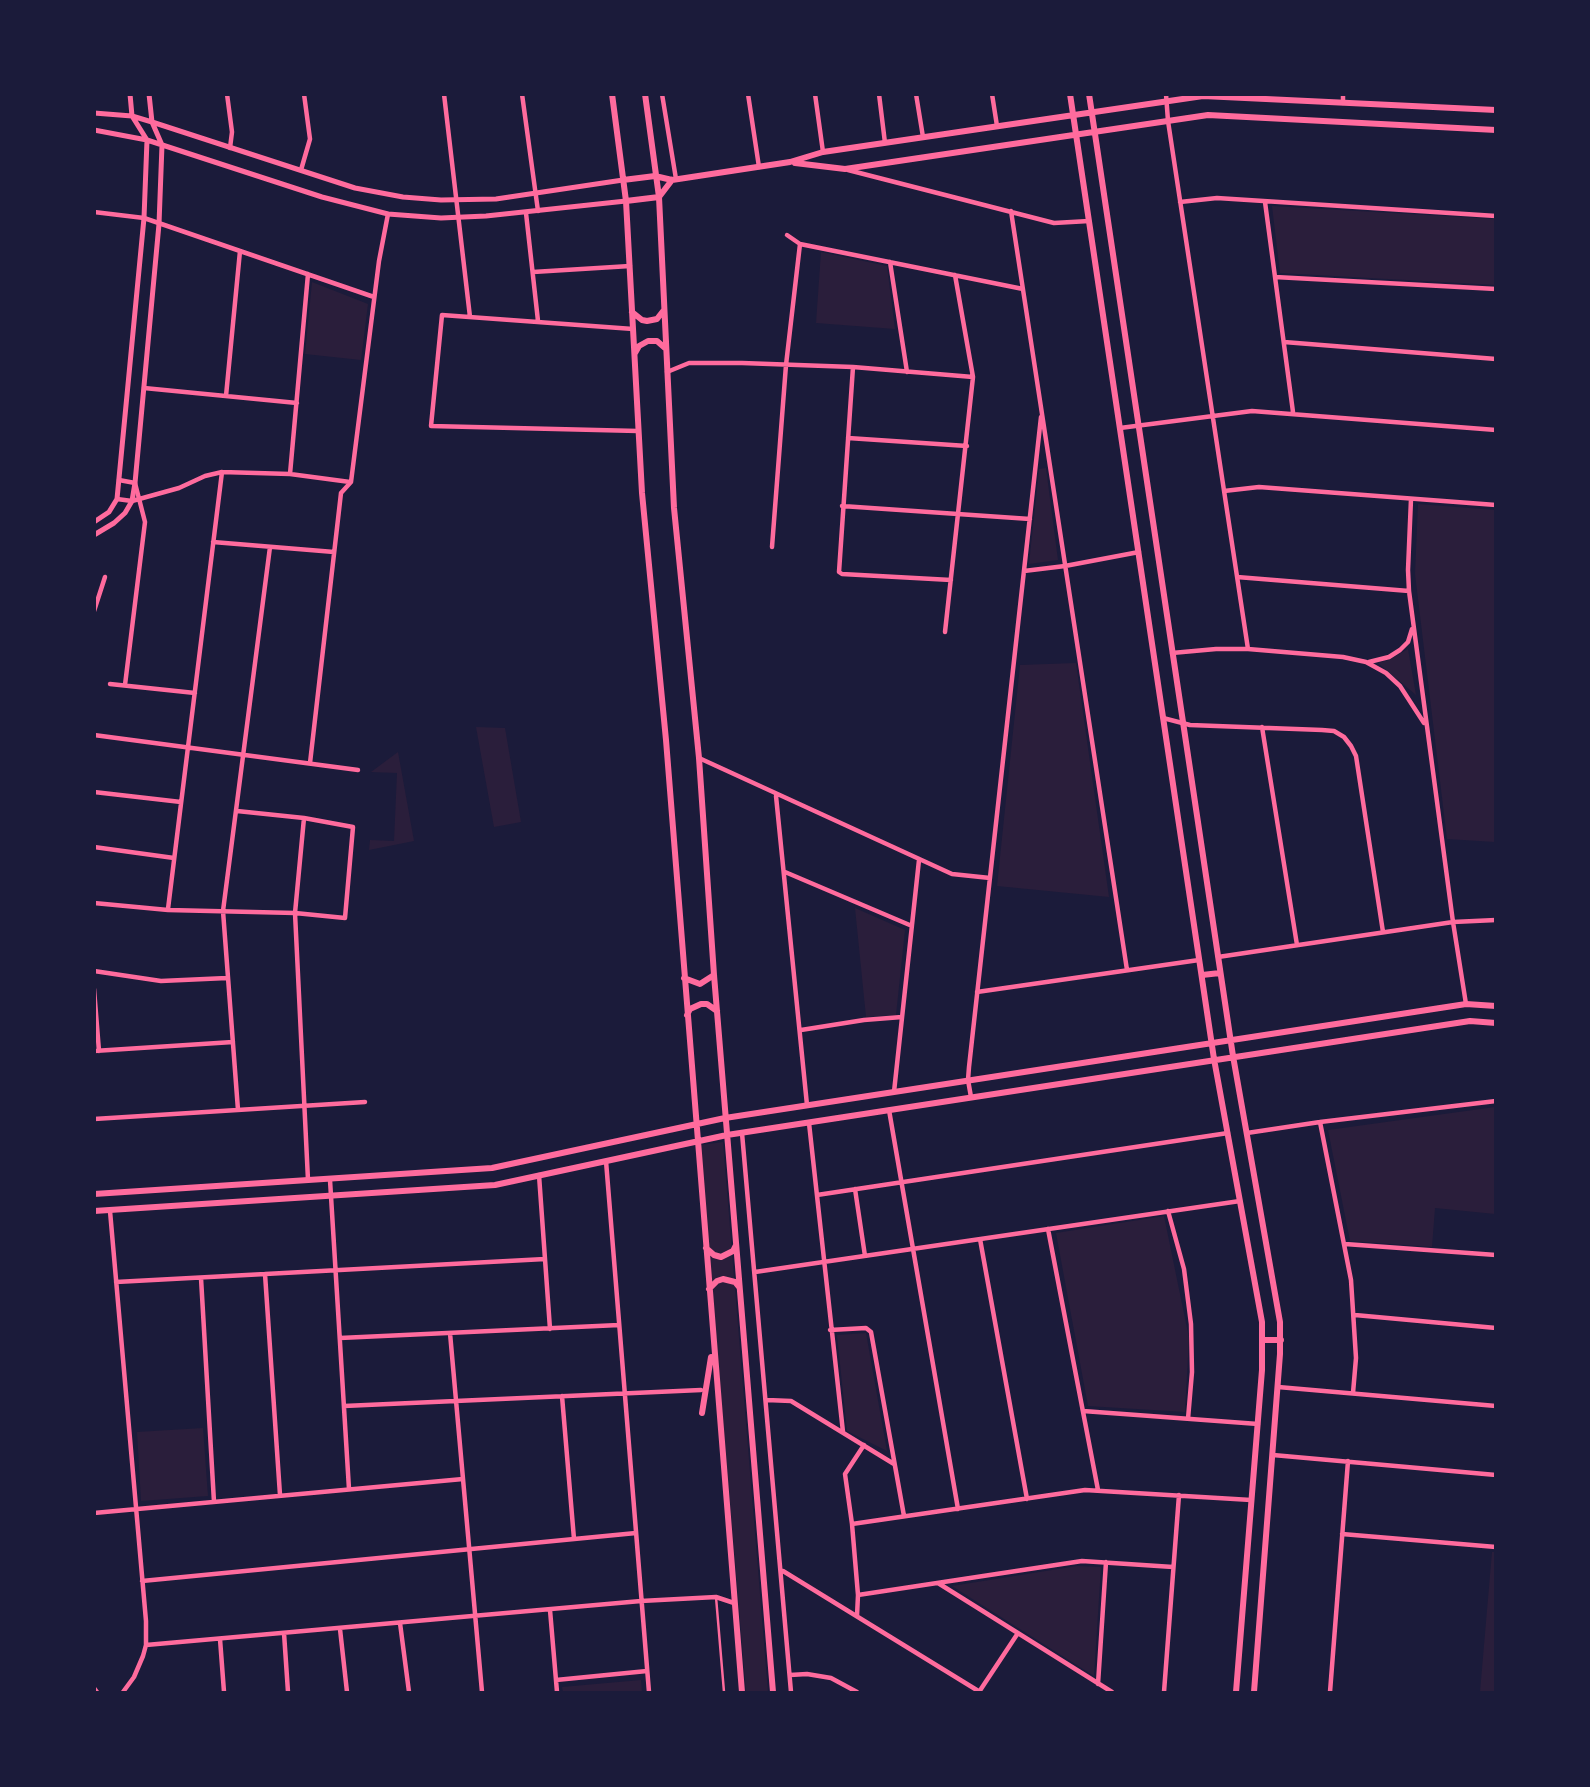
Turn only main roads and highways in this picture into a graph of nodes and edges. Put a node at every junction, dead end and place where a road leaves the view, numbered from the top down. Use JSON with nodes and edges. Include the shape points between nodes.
{"nodes":[{"id":1,"x":612,"y":94,"type":"edge"},
{"id":2,"x":645,"y":94,"type":"edge"},
{"id":3,"x":1070,"y":94,"type":"edge"},
{"id":4,"x":1089,"y":94,"type":"edge"},
{"id":5,"x":1264,"y":96,"type":"edge"},
{"id":6,"x":1166,"y":97,"type":"edge"},
{"id":7,"x":1343,"y":99,"type":"edge"},
{"id":8,"x":1496,"y":110,"type":"edge"},
{"id":9,"x":1092,"y":112,"type":"junction"},
{"id":10,"x":1073,"y":114,"type":"junction"},
{"id":11,"x":1496,"y":130,"type":"edge"},
{"id":12,"x":1095,"y":132,"type":"junction"},
{"id":13,"x":1076,"y":134,"type":"junction"},
{"id":14,"x":790,"y":162,"type":"junction"},
{"id":15,"x":655,"y":176,"type":"junction"},
{"id":16,"x":623,"y":180,"type":"junction"},
{"id":17,"x":674,"y":180,"type":"junction"},
{"id":18,"x":659,"y":197,"type":"junction"},
{"id":19,"x":626,"y":201,"type":"junction"},
{"id":20,"x":664,"y":310,"type":"junction"},
{"id":21,"x":632,"y":312,"type":"junction"},
{"id":22,"x":666,"y":350,"type":"junction"},
{"id":23,"x":634,"y":355,"type":"junction"},
{"id":24,"x":1220,"y":973,"type":"junction"},
{"id":25,"x":714,"y":975,"type":"junction"},
{"id":26,"x":1202,"y":975,"type":"junction"},
{"id":27,"x":684,"y":978,"type":"junction"},
{"id":28,"x":1496,"y":1006,"type":"edge"},
{"id":29,"x":717,"y":1010,"type":"junction"},
{"id":30,"x":687,"y":1015,"type":"junction"},
{"id":31,"x":1496,"y":1023,"type":"edge"},
{"id":32,"x":1253,"y":1036,"type":"junction"},
{"id":33,"x":1230,"y":1040,"type":"junction"},
{"id":34,"x":1212,"y":1042,"type":"junction"},
{"id":35,"x":1256,"y":1053,"type":"junction"},
{"id":36,"x":1233,"y":1056,"type":"junction"},
{"id":37,"x":1214,"y":1059,"type":"junction"},
{"id":38,"x":725,"y":1118,"type":"junction"},
{"id":39,"x":695,"y":1124,"type":"junction"},
{"id":40,"x":727,"y":1135,"type":"junction"},
{"id":41,"x":696,"y":1142,"type":"junction"},
{"id":42,"x":94,"y":1194,"type":"edge"},
{"id":43,"x":94,"y":1211,"type":"edge"},
{"id":44,"x":736,"y":1245,"type":"junction"},
{"id":45,"x":705,"y":1247,"type":"junction"},
{"id":46,"x":739,"y":1287,"type":"junction"},
{"id":47,"x":709,"y":1290,"type":"junction"},
{"id":48,"x":1262,"y":1340,"type":"junction"},
{"id":49,"x":1281,"y":1340,"type":"junction"},
{"id":50,"x":713,"y":1345,"type":"junction"},
{"id":51,"x":702,"y":1413,"type":"dead end"},
{"id":52,"x":1248,"y":1544,"type":"junction"},
{"id":53,"x":1266,"y":1545,"type":"junction"},
{"id":54,"x":742,"y":1692,"type":"edge"},
{"id":55,"x":773,"y":1692,"type":"edge"},
{"id":56,"x":1236,"y":1692,"type":"edge"},
{"id":57,"x":1254,"y":1692,"type":"edge"}],
"edges":[{"from":1,"to":16,"type":"main road"},
{"from":2,"to":15,"type":"main road"},
{"from":3,"to":10,"type":"main road"},
{"from":4,"to":9,"type":"main road"},
{"from":5,"to":6,"type":"main road"},
{"from":5,"to":7,"type":"main road"},
{"from":6,"to":9,"type":"main road"},
{"from":7,"to":8,"type":"main road"},
{"from":9,"to":10,"type":"main road"},
{"from":9,"to":12,"type":"main road"},
{"from":10,"to":13,"type":"main road"},
{"from":10,"to":14,"type":"main road","via":[[823,152]]},
{"from":11,"to":12,"type":"main road","via":[[1216,115]]},
{"from":12,"to":13,"type":"main road"},
{"from":12,"to":24,"type":"main road"},
{"from":13,"to":14,"type":"main road","via":[[845,169]]},
{"from":13,"to":26,"type":"main road"},
{"from":14,"to":17,"type":"main road"},
{"from":15,"to":16,"type":"main road"},
{"from":15,"to":17,"type":"main road"},
{"from":15,"to":18,"type":"main road"},
{"from":16,"to":19,"type":"main road"},
{"from":17,"to":18,"type":"main road"},
{"from":18,"to":19,"type":"main road"},
{"from":18,"to":20,"type":"main road"},
{"from":19,"to":21,"type":"main road"},
{"from":20,"to":21,"type":"main road","via":[[657,319],[647,321]]},
{"from":20,"to":22,"type":"main road"},
{"from":21,"to":23,"type":"main road"},
{"from":22,"to":23,"type":"main road","via":[[657,341],[648,341]]},
{"from":22,"to":25,"type":"main road","via":[[674,508],[699,758]]},
{"from":23,"to":27,"type":"main road"},
{"from":24,"to":26,"type":"main road"},
{"from":24,"to":33,"type":"main road"},
{"from":25,"to":27,"type":"main road","via":[[700,984]]},
{"from":25,"to":29,"type":"main road"},
{"from":26,"to":34,"type":"main road"},
{"from":27,"to":30,"type":"main road"},
{"from":28,"to":32,"type":"main road","via":[[1466,1004]]},
{"from":29,"to":30,"type":"main road","via":[[701,1004]]},
{"from":29,"to":38,"type":"main road"},
{"from":30,"to":39,"type":"main road"},
{"from":31,"to":35,"type":"main road","via":[[1470,1021]]},
{"from":32,"to":33,"type":"main road"},
{"from":32,"to":35,"type":"main road"},
{"from":33,"to":34,"type":"main road"},
{"from":33,"to":36,"type":"main road"},
{"from":34,"to":37,"type":"main road"},
{"from":34,"to":38,"type":"main road"},
{"from":35,"to":36,"type":"main road"},
{"from":36,"to":37,"type":"main road"},
{"from":36,"to":49,"type":"main road"},
{"from":37,"to":40,"type":"main road"},
{"from":37,"to":48,"type":"main road"},
{"from":38,"to":39,"type":"main road"},
{"from":38,"to":40,"type":"main road"},
{"from":39,"to":41,"type":"main road"},
{"from":39,"to":42,"type":"main road","via":[[492,1168]]},
{"from":40,"to":41,"type":"main road"},
{"from":40,"to":44,"type":"main road"},
{"from":41,"to":43,"type":"main road","via":[[495,1185]]},
{"from":41,"to":45,"type":"main road"},
{"from":44,"to":45,"type":"main road","via":[[721,1256]]},
{"from":44,"to":46,"type":"main road"},
{"from":45,"to":47,"type":"main road"},
{"from":46,"to":47,"type":"main road","via":[[723,1279]]},
{"from":46,"to":55,"type":"main road"},
{"from":47,"to":50,"type":"main road"},
{"from":48,"to":49,"type":"main road"},
{"from":48,"to":52,"type":"main road"},
{"from":49,"to":53,"type":"main road"},
{"from":50,"to":51,"type":"main road"},
{"from":50,"to":54,"type":"main road"},
{"from":52,"to":53,"type":"main road"},
{"from":52,"to":56,"type":"main road"},
{"from":53,"to":57,"type":"main road"}]}
